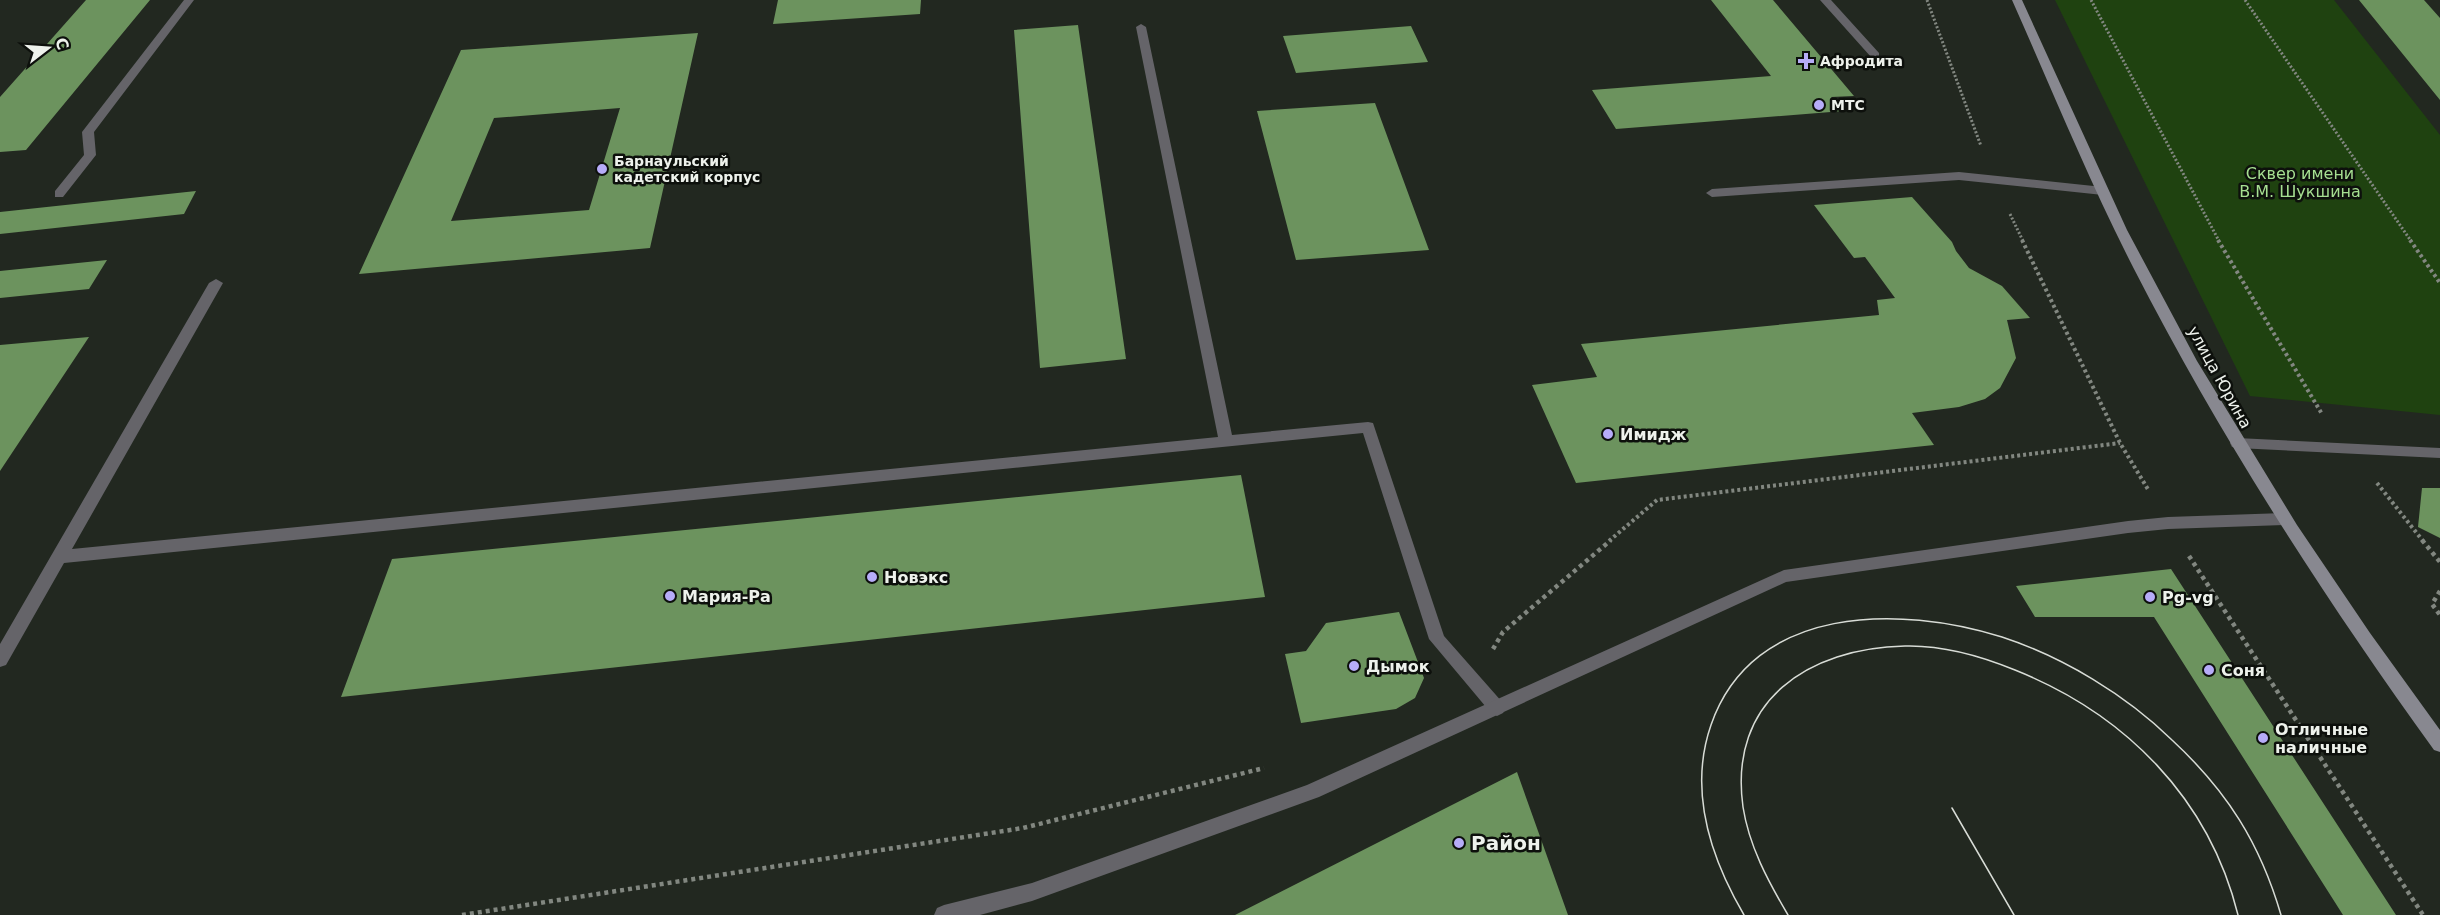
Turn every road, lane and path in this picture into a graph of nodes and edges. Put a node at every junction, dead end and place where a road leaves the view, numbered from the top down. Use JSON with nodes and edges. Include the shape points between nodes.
{"nodes":[{"id":1,"x":189,"y":0,"type":"edge"},
{"id":2,"x":1825,"y":0,"type":"edge"},
{"id":3,"x":1927,"y":0,"type":"edge"},
{"id":4,"x":2016,"y":0,"type":"edge"},
{"id":5,"x":2091,"y":0,"type":"edge"},
{"id":6,"x":2245,"y":0,"type":"edge"},
{"id":7,"x":1141,"y":27,"type":"dead end"},
{"id":8,"x":1875,"y":55,"type":"dead end"},
{"id":9,"x":1994,"y":180,"type":"junction"},
{"id":10,"x":2103,"y":191,"type":"junction"},
{"id":11,"x":1712,"y":193,"type":"dead end"},
{"id":12,"x":59,"y":194,"type":"dead end"},
{"id":13,"x":2440,"y":282,"type":"edge"},
{"id":14,"x":216,"y":283,"type":"dead end"},
{"id":15,"x":1226,"y":441,"type":"junction"},
{"id":16,"x":2120,"y":443,"type":"junction"},
{"id":17,"x":2237,"y":443,"type":"junction"},
{"id":18,"x":2349,"y":449,"type":"junction"},
{"id":19,"x":2440,"y":453,"type":"edge"},
{"id":20,"x":2284,"y":519,"type":"junction"},
{"id":21,"x":2168,"y":523,"type":"junction"},
{"id":22,"x":59,"y":557,"type":"junction"},
{"id":23,"x":2440,"y":562,"type":"edge"},
{"id":24,"x":2440,"y":591,"type":"edge"},
{"id":25,"x":2440,"y":615,"type":"edge"},
{"id":26,"x":0,"y":660,"type":"edge"},
{"id":27,"x":1473,"y":682,"type":"junction"},
{"id":28,"x":1497,"y":708,"type":"junction"},
{"id":29,"x":2440,"y":744,"type":"edge"},
{"id":30,"x":1273,"y":766,"type":"dead end"},
{"id":31,"x":462,"y":915,"type":"edge"},
{"id":32,"x":944,"y":915,"type":"edge"},
{"id":33,"x":2423,"y":915,"type":"edge"}],
"edges":[{"from":1,"to":12,"type":"street","via":[[88,132],[90,155]]},
{"from":2,"to":8,"type":"street"},
{"from":3,"to":9,"type":"path"},
{"from":4,"to":10,"type":"street","name":"улица Юрина"},
{"from":5,"to":18,"type":"path","via":[[2208,222],[2323,416]]},
{"from":6,"to":13,"type":"path"},
{"from":7,"to":15,"type":"street"},
{"from":9,"to":10,"type":"street"},
{"from":9,"to":11,"type":"street","via":[[1959,176]]},
{"from":9,"to":16,"type":"path"},
{"from":10,"to":17,"type":"street","name":"улица Юрина","via":[[2159,303]]},
{"from":14,"to":22,"type":"street"},
{"from":15,"to":22,"type":"street"},
{"from":15,"to":27,"type":"street","via":[[1368,427],[1437,639]]},
{"from":16,"to":21,"type":"path"},
{"from":16,"to":27,"type":"path","via":[[1657,500],[1503,632]]},
{"from":17,"to":18,"type":"street"},
{"from":17,"to":20,"type":"street","name":"улица Юрина"},
{"from":18,"to":19,"type":"street"},
{"from":18,"to":23,"type":"path"},
{"from":20,"to":21,"type":"street"},
{"from":20,"to":29,"type":"street","name":"улица Юрина"},
{"from":21,"to":28,"type":"street","via":[[1784,576]]},
{"from":21,"to":33,"type":"path"},
{"from":22,"to":26,"type":"street"},
{"from":24,"to":25,"type":"path","via":[[2432,604]]},
{"from":27,"to":28,"type":"street"},
{"from":28,"to":32,"type":"street","via":[[1312,791],[1032,892]]},
{"from":30,"to":31,"type":"path","via":[[1023,828]]}]}
